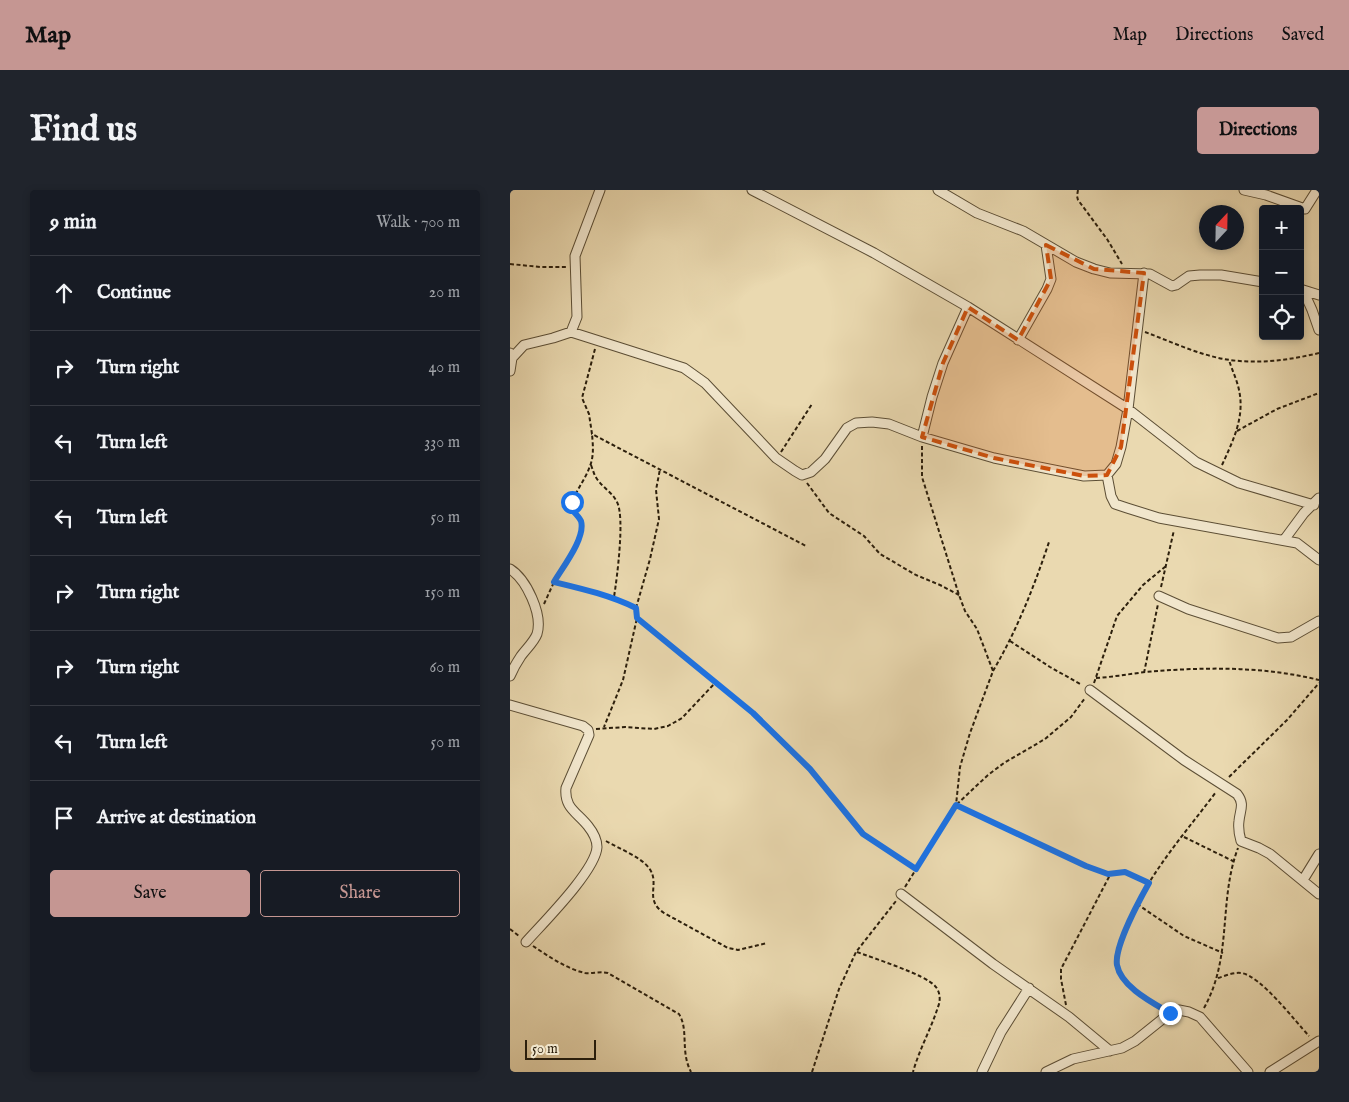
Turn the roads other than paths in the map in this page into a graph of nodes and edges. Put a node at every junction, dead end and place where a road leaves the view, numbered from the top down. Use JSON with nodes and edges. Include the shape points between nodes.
{"nodes":[{"id":1,"x":600,"y":190,"type":"edge"},
{"id":2,"x":752,"y":190,"type":"edge"},
{"id":3,"x":938,"y":190,"type":"edge"},
{"id":4,"x":1244,"y":190,"type":"edge"},
{"id":5,"x":1318,"y":190,"type":"edge"},
{"id":6,"x":1046,"y":245,"type":"junction"},
{"id":7,"x":1144,"y":273,"type":"junction"},
{"id":8,"x":1259,"y":281,"type":"edge"},
{"id":9,"x":1304,"y":290,"type":"edge"},
{"id":10,"x":1304,"y":293,"type":"edge"},
{"id":11,"x":1319,"y":295,"type":"edge"},
{"id":12,"x":968,"y":307,"type":"junction"},
{"id":13,"x":1319,"y":330,"type":"edge"},
{"id":14,"x":571,"y":332,"type":"junction"},
{"id":15,"x":1018,"y":340,"type":"junction"},
{"id":16,"x":511,"y":355,"type":"edge"},
{"id":17,"x":510,"y":371,"type":"edge"},
{"id":18,"x":1128,"y":409,"type":"junction"},
{"id":19,"x":922,"y":437,"type":"junction"},
{"id":20,"x":1107,"y":475,"type":"junction"},
{"id":21,"x":1316,"y":502,"type":"edge"},
{"id":22,"x":1284,"y":540,"type":"junction"},
{"id":23,"x":1319,"y":560,"type":"edge"},
{"id":24,"x":510,"y":569,"type":"edge"},
{"id":25,"x":1159,"y":596,"type":"dead end"},
{"id":26,"x":1319,"y":621,"type":"edge"},
{"id":27,"x":510,"y":676,"type":"edge"},
{"id":28,"x":1090,"y":690,"type":"road end"},
{"id":29,"x":510,"y":706,"type":"edge"},
{"id":30,"x":1319,"y":854,"type":"edge"},
{"id":31,"x":1304,"y":880,"type":"junction"},
{"id":32,"x":901,"y":894,"type":"road end"},
{"id":33,"x":1319,"y":894,"type":"edge"},
{"id":34,"x":526,"y":942,"type":"road end"},
{"id":35,"x":1029,"y":988,"type":"junction"},
{"id":36,"x":1317,"y":1042,"type":"edge"},
{"id":37,"x":1110,"y":1051,"type":"junction"},
{"id":38,"x":982,"y":1072,"type":"edge"},
{"id":39,"x":1046,"y":1072,"type":"edge"},
{"id":40,"x":1248,"y":1072,"type":"edge"},
{"id":41,"x":1270,"y":1072,"type":"edge"}],
"edges":[{"from":1,"to":14,"type":"street","via":[[575,256],[577,317]]},
{"from":2,"to":12,"type":"street","via":[[874,253]]},
{"from":3,"to":6,"type":"street","via":[[977,213],[1023,231]]},
{"from":4,"to":5,"type":"street","via":[[1305,209]]},
{"from":6,"to":7,"type":"street","via":[[1076,262],[1110,274]]},
{"from":6,"to":15,"type":"street","via":[[1051,279]]},
{"from":7,"to":8,"type":"street","via":[[1172,286],[1189,276],[1200,275]]},
{"from":7,"to":18,"type":"street"},
{"from":9,"to":11,"type":"street"},
{"from":10,"to":13,"type":"street"},
{"from":12,"to":15,"type":"street"},
{"from":12,"to":19,"type":"street","via":[[943,363]]},
{"from":14,"to":16,"type":"street","via":[[524,345]]},
{"from":14,"to":19,"type":"street","via":[[684,368],[706,382],[776,458],[802,475],[811,472],[847,428],[856,423],[889,424]]},
{"from":15,"to":18,"type":"street"},
{"from":16,"to":17,"type":"street"},
{"from":18,"to":20,"type":"street","via":[[1116,464]]},
{"from":18,"to":21,"type":"street","via":[[1196,462],[1218,474],[1239,483]]},
{"from":19,"to":20,"type":"street","via":[[994,458],[1084,476]]},
{"from":20,"to":22,"type":"street","via":[[1116,504],[1158,518]]},
{"from":21,"to":22,"type":"street"},
{"from":22,"to":23,"type":"street","via":[[1297,543]]},
{"from":24,"to":27,"type":"street","via":[[530,593],[538,627],[535,638]]},
{"from":25,"to":26,"type":"street","via":[[1188,609],[1278,638],[1290,637]]},
{"from":28,"to":31,"type":"street","via":[[1184,760],[1237,794],[1242,800],[1238,832],[1241,841],[1270,854]]},
{"from":29,"to":34,"type":"street","via":[[588,730],[589,735],[565,797],[569,806],[587,824],[597,845],[596,854],[584,876]]},
{"from":30,"to":31,"type":"street"},
{"from":31,"to":33,"type":"street"},
{"from":32,"to":35,"type":"street"},
{"from":35,"to":37,"type":"street"},
{"from":35,"to":38,"type":"street","via":[[1001,1032]]},
{"from":36,"to":41,"type":"street"},
{"from":37,"to":39,"type":"street","via":[[1073,1059]]},
{"from":37,"to":40,"type":"street","via":[[1135,1041],[1170,1013],[1179,1010],[1200,1017]]}]}
